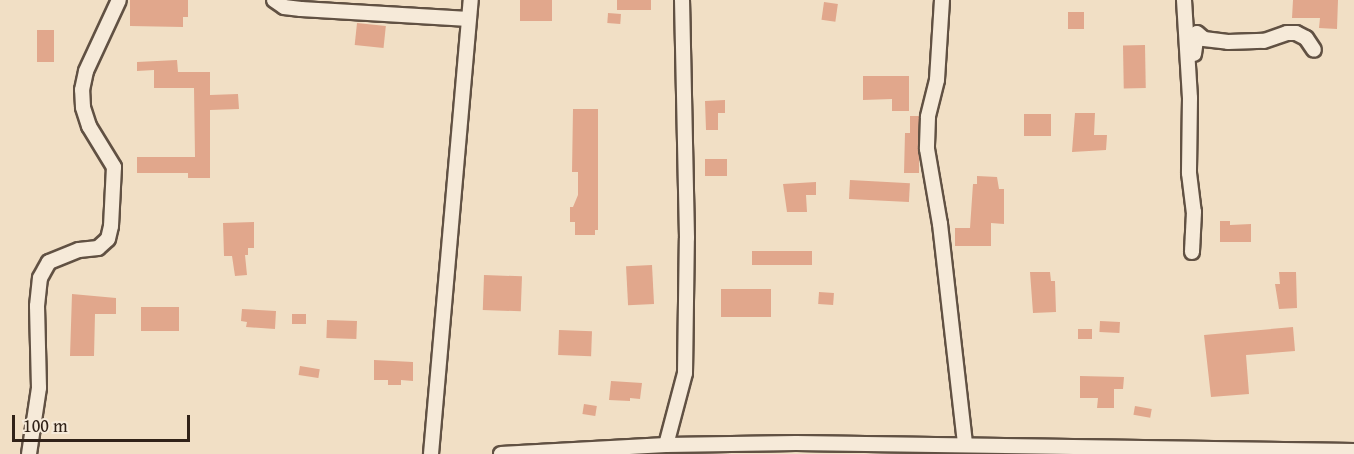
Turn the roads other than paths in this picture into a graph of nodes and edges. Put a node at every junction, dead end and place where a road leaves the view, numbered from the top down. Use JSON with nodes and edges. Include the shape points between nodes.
{"nodes":[{"id":1,"x":119,"y":0,"type":"edge"},
{"id":2,"x":274,"y":0,"type":"edge"},
{"id":3,"x":471,"y":0,"type":"edge"},
{"id":4,"x":682,"y":0,"type":"edge"},
{"id":5,"x":942,"y":0,"type":"edge"},
{"id":6,"x":1184,"y":0,"type":"edge"},
{"id":7,"x":469,"y":18,"type":"junction"},
{"id":8,"x":1314,"y":50,"type":"dead end"},
{"id":9,"x":1190,"y":98,"type":"junction"},
{"id":10,"x":1192,"y":252,"type":"dead end"},
{"id":11,"x":666,"y":445,"type":"junction"},
{"id":12,"x":965,"y":445,"type":"junction"},
{"id":13,"x":1354,"y":451,"type":"edge"},
{"id":14,"x":29,"y":454,"type":"edge"},
{"id":15,"x":431,"y":454,"type":"edge"},
{"id":16,"x":501,"y":454,"type":"edge"}],
"edges":[{"from":1,"to":14,"type":"street","via":[[86,71],[82,90],[89,126],[114,167],[111,226],[108,239],[98,248],[79,250],[49,262],[40,278],[39,388]]},
{"from":2,"to":7,"type":"street","via":[[284,7],[301,9]]},
{"from":3,"to":7,"type":"street"},
{"from":4,"to":11,"type":"street","via":[[687,216],[685,372]]},
{"from":5,"to":12,"type":"street","via":[[937,80],[928,117],[927,149]]},
{"from":6,"to":9,"type":"street"},
{"from":7,"to":15,"type":"street"},
{"from":8,"to":9,"type":"street","via":[[1306,38],[1296,33],[1264,41],[1228,42],[1204,39],[1197,33]]},
{"from":9,"to":10,"type":"street"},
{"from":11,"to":12,"type":"street"},
{"from":11,"to":16,"type":"street"},
{"from":12,"to":13,"type":"street"}]}
